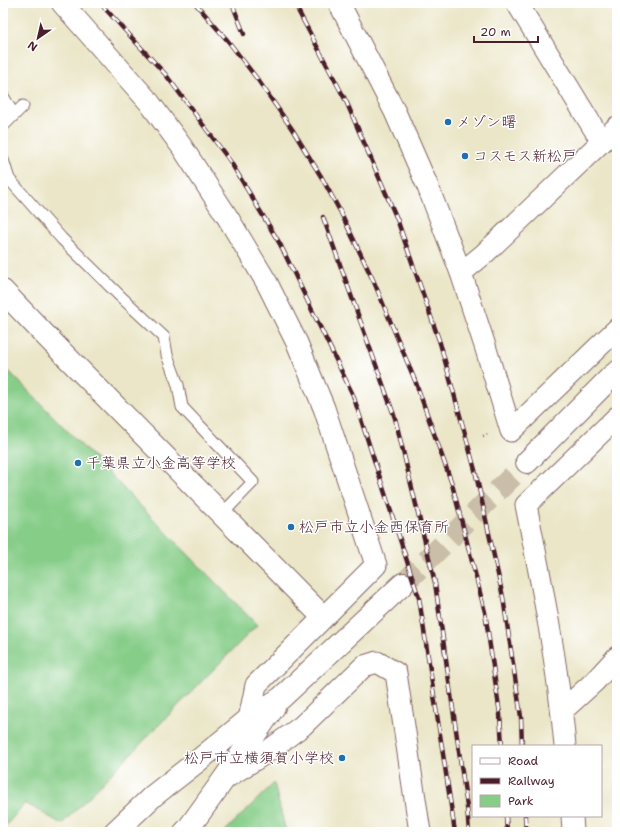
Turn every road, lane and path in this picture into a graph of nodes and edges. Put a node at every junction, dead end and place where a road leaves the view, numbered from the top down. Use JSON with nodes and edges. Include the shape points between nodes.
{"nodes":[{"id":1,"x":62,"y":3,"type":"edge"},
{"id":2,"x":339,"y":3,"type":"edge"},
{"id":3,"x":517,"y":3,"type":"edge"},
{"id":4,"x":3,"y":96,"type":"edge"},
{"id":5,"x":23,"y":106,"type":"dead end"},
{"id":6,"x":14,"y":115,"type":"junction"},
{"id":7,"x":3,"y":126,"type":"edge"},
{"id":8,"x":617,"y":127,"type":"edge"},
{"id":9,"x":602,"y":142,"type":"junction"},
{"id":10,"x":3,"y":160,"type":"edge"},
{"id":11,"x":461,"y":273,"type":"junction"},
{"id":12,"x":3,"y":291,"type":"edge"},
{"id":13,"x":617,"y":329,"type":"edge"},
{"id":14,"x":615,"y":372,"type":"edge"},
{"id":15,"x":617,"y":417,"type":"edge"},
{"id":16,"x":527,"y":462,"type":"tunnel mouth"},
{"id":17,"x":222,"y":514,"type":"junction"},
{"id":18,"x":403,"y":584,"type":"tunnel mouth"},
{"id":19,"x":323,"y":617,"type":"junction"},
{"id":20,"x":617,"y":657,"type":"edge"},
{"id":21,"x":281,"y":698,"type":"junction"},
{"id":22,"x":562,"y":711,"type":"junction"},
{"id":23,"x":249,"y":719,"type":"junction"},
{"id":24,"x":565,"y":745,"type":"edge"},
{"id":25,"x":224,"y":779,"type":"junction"},
{"id":26,"x":572,"y":817,"type":"edge"},
{"id":27,"x":115,"y":832,"type":"edge"},
{"id":28,"x":185,"y":832,"type":"edge"},
{"id":29,"x":420,"y":832,"type":"edge"},
{"id":30,"x":573,"y":832,"type":"edge"}],
"edges":[{"from":1,"to":19,"type":"street","via":[[149,102],[182,147],[267,284],[297,343],[324,408],[376,565]]},
{"from":2,"to":11,"type":"street","via":[[396,112]]},
{"from":3,"to":9,"type":"street"},
{"from":4,"to":6,"type":"lane"},
{"from":5,"to":6,"type":"lane"},
{"from":6,"to":7,"type":"lane"},
{"from":8,"to":9,"type":"street"},
{"from":9,"to":11,"type":"street"},
{"from":10,"to":17,"type":"lane","via":[[9,179],[62,239],[164,337],[182,407],[253,482]]},
{"from":11,"to":13,"type":"street","via":[[511,431]]},
{"from":12,"to":17,"type":"street"},
{"from":14,"to":16,"type":"street"},
{"from":15,"to":22,"type":"street","via":[[526,505]]},
{"from":17,"to":19,"type":"street"},
{"from":18,"to":21,"type":"street"},
{"from":19,"to":23,"type":"street","via":[[256,685]]},
{"from":20,"to":22,"type":"street"},
{"from":21,"to":23,"type":"street"},
{"from":21,"to":25,"type":"street"},
{"from":22,"to":24,"type":"street"},
{"from":23,"to":27,"type":"street","via":[[153,796]]},
{"from":25,"to":28,"type":"street"},
{"from":25,"to":29,"type":"street","via":[[302,726],[364,666],[377,662],[396,674]]},
{"from":26,"to":30,"type":"street"}]}
